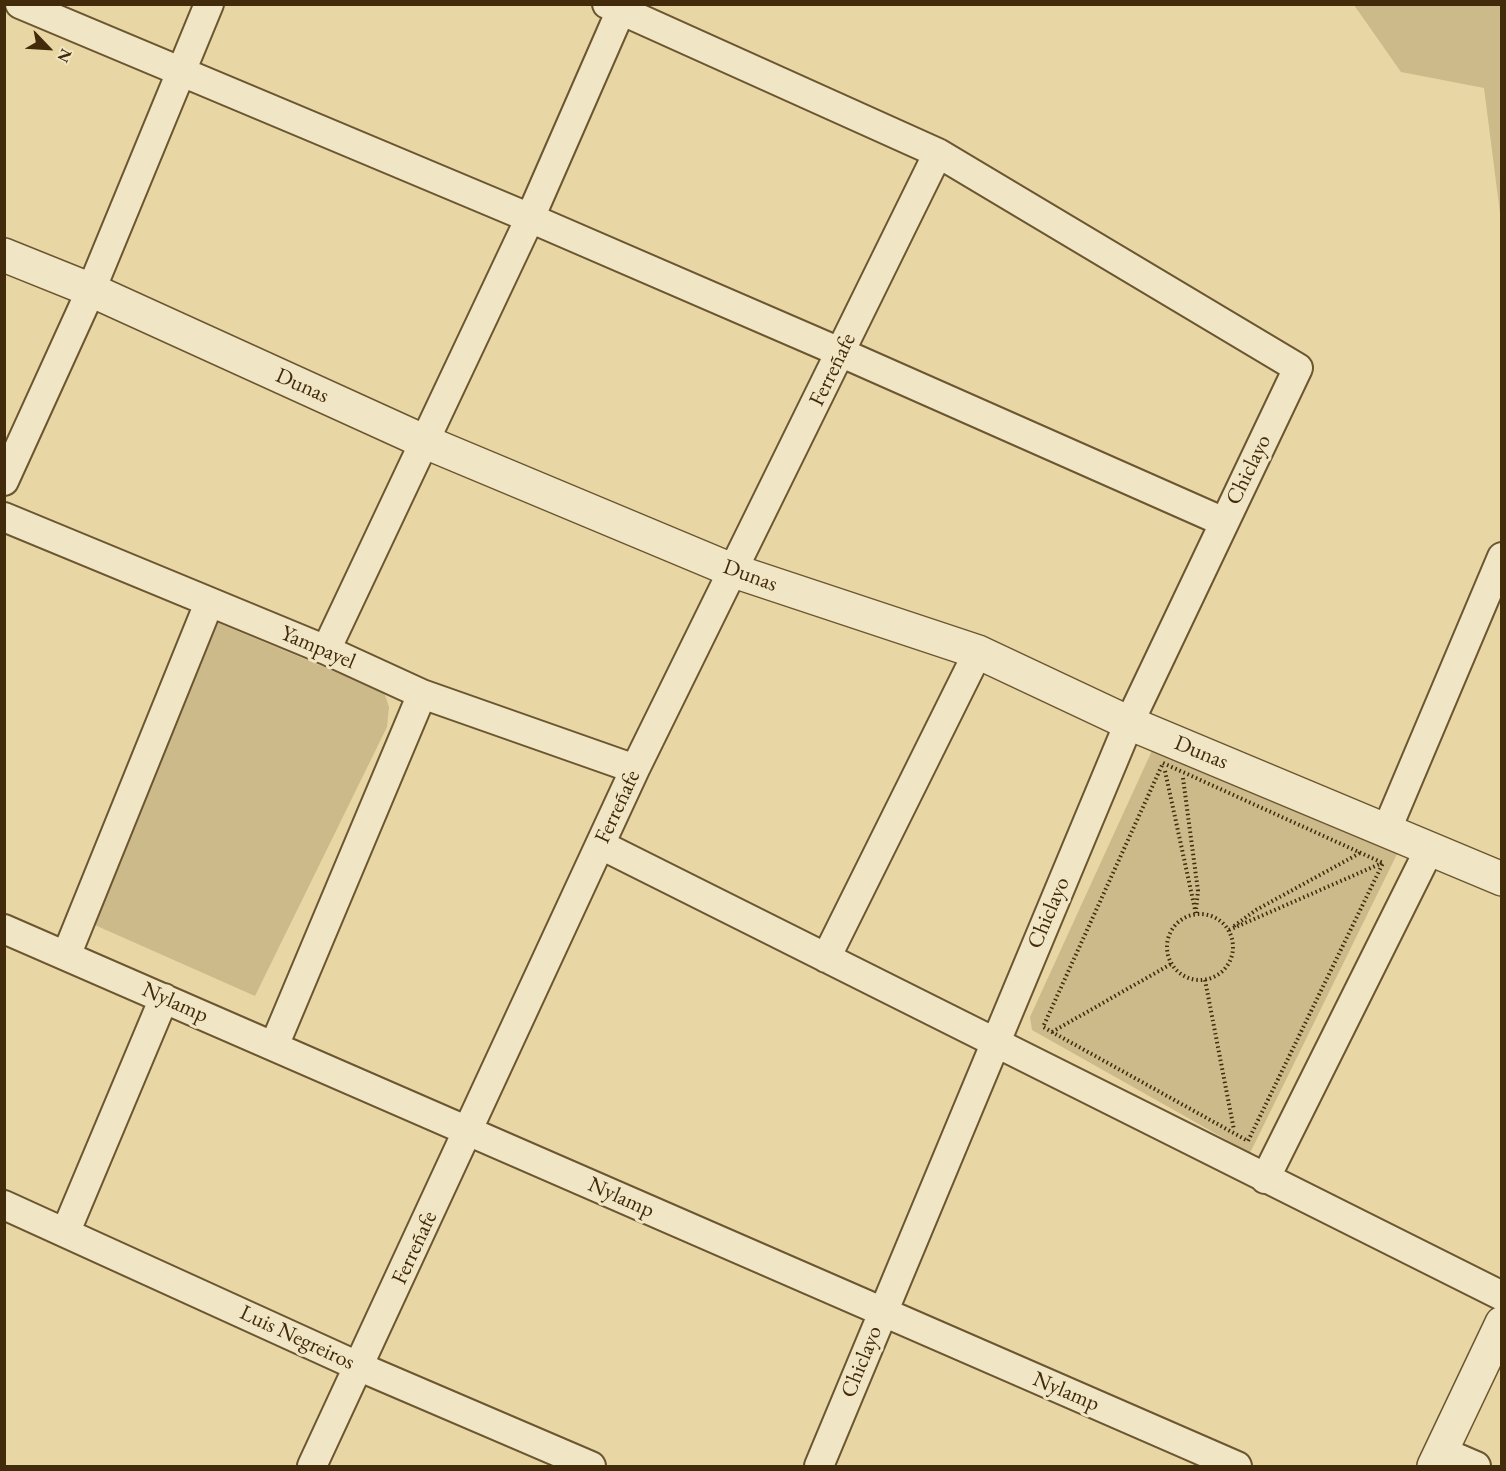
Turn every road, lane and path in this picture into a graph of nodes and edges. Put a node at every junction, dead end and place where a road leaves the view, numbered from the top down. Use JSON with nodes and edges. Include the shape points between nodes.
{"nodes":[{"id":1,"x":20,"y":4,"type":"edge"},
{"id":2,"x":209,"y":4,"type":"edge"},
{"id":3,"x":614,"y":8,"type":"edge"},
{"id":4,"x":181,"y":73,"type":"junction"},
{"id":5,"x":938,"y":153,"type":"junction"},
{"id":6,"x":530,"y":218,"type":"junction"},
{"id":7,"x":4,"y":255,"type":"edge"},
{"id":8,"x":91,"y":290,"type":"junction"},
{"id":9,"x":842,"y":352,"type":"junction"},
{"id":10,"x":423,"y":441,"type":"junction"},
{"id":11,"x":4,"y":481,"type":"edge"},
{"id":12,"x":4,"y":517,"type":"edge"},
{"id":13,"x":1224,"y":522,"type":"junction"},
{"id":14,"x":1502,"y":557,"type":"edge"},
{"id":15,"x":734,"y":571,"type":"junction"},
{"id":16,"x":209,"y":603,"type":"junction"},
{"id":17,"x":326,"y":650,"type":"junction"},
{"id":18,"x":978,"y":652,"type":"junction"},
{"id":19,"x":422,"y":694,"type":"junction"},
{"id":20,"x":1129,"y":723,"type":"junction"},
{"id":21,"x":1163,"y":763,"type":"junction"},
{"id":22,"x":635,"y":769,"type":"junction"},
{"id":23,"x":1182,"y":771,"type":"junction"},
{"id":24,"x":1387,"y":829,"type":"junction"},
{"id":25,"x":601,"y":845,"type":"junction"},
{"id":26,"x":1431,"y":848,"type":"junction"},
{"id":27,"x":1361,"y":853,"type":"junction"},
{"id":28,"x":1383,"y":863,"type":"junction"},
{"id":29,"x":1502,"y":879,"type":"edge"},
{"id":30,"x":1196,"y":914,"type":"junction"},
{"id":31,"x":4,"y":929,"type":"edge"},
{"id":32,"x":1229,"y":930,"type":"junction"},
{"id":33,"x":66,"y":956,"type":"junction"},
{"id":34,"x":826,"y":958,"type":"junction"},
{"id":35,"x":1171,"y":964,"type":"junction"},
{"id":36,"x":1205,"y":980,"type":"junction"},
{"id":37,"x":164,"y":998,"type":"junction"},
{"id":38,"x":1052,"y":1032,"type":"junction"},
{"id":39,"x":994,"y":1043,"type":"junction"},
{"id":40,"x":274,"y":1046,"type":"junction"},
{"id":41,"x":470,"y":1132,"type":"junction"},
{"id":42,"x":1235,"y":1134,"type":"junction"},
{"id":43,"x":1265,"y":1179,"type":"junction"},
{"id":44,"x":4,"y":1205,"type":"edge"},
{"id":45,"x":66,"y":1232,"type":"junction"},
{"id":46,"x":1502,"y":1296,"type":"edge"},
{"id":47,"x":883,"y":1313,"type":"junction"},
{"id":48,"x":1502,"y":1323,"type":"edge"},
{"id":49,"x":360,"y":1367,"type":"junction"},
{"id":50,"x":1438,"y":1459,"type":"edge"},
{"id":51,"x":312,"y":1467,"type":"edge"},
{"id":52,"x":591,"y":1467,"type":"edge"},
{"id":53,"x":819,"y":1467,"type":"edge"},
{"id":54,"x":1237,"y":1467,"type":"edge"},
{"id":55,"x":1476,"y":1467,"type":"edge"}],
"edges":[{"from":1,"to":4,"type":"street"},
{"from":2,"to":4,"type":"street"},
{"from":3,"to":5,"type":"street"},
{"from":3,"to":6,"type":"street"},
{"from":4,"to":6,"type":"street"},
{"from":4,"to":8,"type":"street"},
{"from":5,"to":9,"type":"street","name":"Ferreñafe"},
{"from":5,"to":13,"type":"street","name":"Chiclayo","via":[[1298,368]]},
{"from":6,"to":9,"type":"street"},
{"from":6,"to":10,"type":"street"},
{"from":7,"to":8,"type":"street","name":"Dunas"},
{"from":8,"to":10,"type":"street","name":"Dunas"},
{"from":8,"to":11,"type":"street"},
{"from":9,"to":13,"type":"street"},
{"from":9,"to":15,"type":"street","name":"Ferreñafe"},
{"from":10,"to":15,"type":"street","name":"Dunas"},
{"from":10,"to":17,"type":"street"},
{"from":12,"to":16,"type":"street","name":"Yampayel"},
{"from":13,"to":20,"type":"street","name":"Chiclayo"},
{"from":14,"to":24,"type":"street"},
{"from":15,"to":18,"type":"street","name":"Dunas"},
{"from":15,"to":22,"type":"street","name":"Ferreñafe"},
{"from":16,"to":17,"type":"street","name":"Yampayel"},
{"from":16,"to":33,"type":"street"},
{"from":17,"to":19,"type":"street","name":"Yampayel"},
{"from":18,"to":20,"type":"street","name":"Dunas"},
{"from":18,"to":34,"type":"street"},
{"from":19,"to":22,"type":"street","name":"Yampayel"},
{"from":19,"to":40,"type":"street"},
{"from":20,"to":24,"type":"street","name":"Dunas"},
{"from":20,"to":39,"type":"street","name":"Chiclayo"},
{"from":21,"to":23,"type":"path"},
{"from":21,"to":30,"type":"path"},
{"from":21,"to":38,"type":"path","via":[[1043,1028]]},
{"from":22,"to":25,"type":"street","name":"Ferreñafe"},
{"from":23,"to":27,"type":"path"},
{"from":23,"to":30,"type":"path","via":[[1198,891]]},
{"from":24,"to":26,"type":"street","name":"Dunas"},
{"from":25,"to":34,"type":"street"},
{"from":25,"to":41,"type":"street","name":"Ferreñafe"},
{"from":26,"to":29,"type":"street","name":"Dunas"},
{"from":26,"to":43,"type":"street"},
{"from":27,"to":28,"type":"path"},
{"from":27,"to":32,"type":"path","via":[[1256,910]]},
{"from":28,"to":32,"type":"path"},
{"from":28,"to":42,"type":"path","via":[[1248,1141]]},
{"from":30,"to":32,"type":"path","via":[[1209,914]]},
{"from":30,"to":35,"type":"path","via":[[1185,917],[1170,933],[1167,943]]},
{"from":31,"to":33,"type":"street","name":"Nylamp"},
{"from":32,"to":36,"type":"path","via":[[1233,948],[1227,967]]},
{"from":33,"to":37,"type":"street","name":"Nylamp"},
{"from":34,"to":39,"type":"street"},
{"from":35,"to":36,"type":"path","via":[[1186,978]]},
{"from":35,"to":38,"type":"path"},
{"from":36,"to":42,"type":"path"},
{"from":37,"to":40,"type":"street","name":"Nylamp"},
{"from":37,"to":45,"type":"street"},
{"from":38,"to":42,"type":"path"},
{"from":39,"to":43,"type":"street"},
{"from":39,"to":47,"type":"street","name":"Chiclayo"},
{"from":40,"to":41,"type":"street","name":"Nylamp"},
{"from":41,"to":47,"type":"street","name":"Nylamp"},
{"from":41,"to":49,"type":"street","name":"Ferreñafe"},
{"from":43,"to":46,"type":"street"},
{"from":44,"to":45,"type":"street","name":"Luis Negreiros"},
{"from":45,"to":49,"type":"street","name":"Luis Negreiros"},
{"from":47,"to":53,"type":"street","name":"Chiclayo"},
{"from":47,"to":54,"type":"street","name":"Nylamp"},
{"from":48,"to":50,"type":"street"},
{"from":49,"to":51,"type":"street","name":"Ferreñafe"},
{"from":49,"to":52,"type":"street","name":"Luis Negreiros"},
{"from":50,"to":55,"type":"street"}]}
